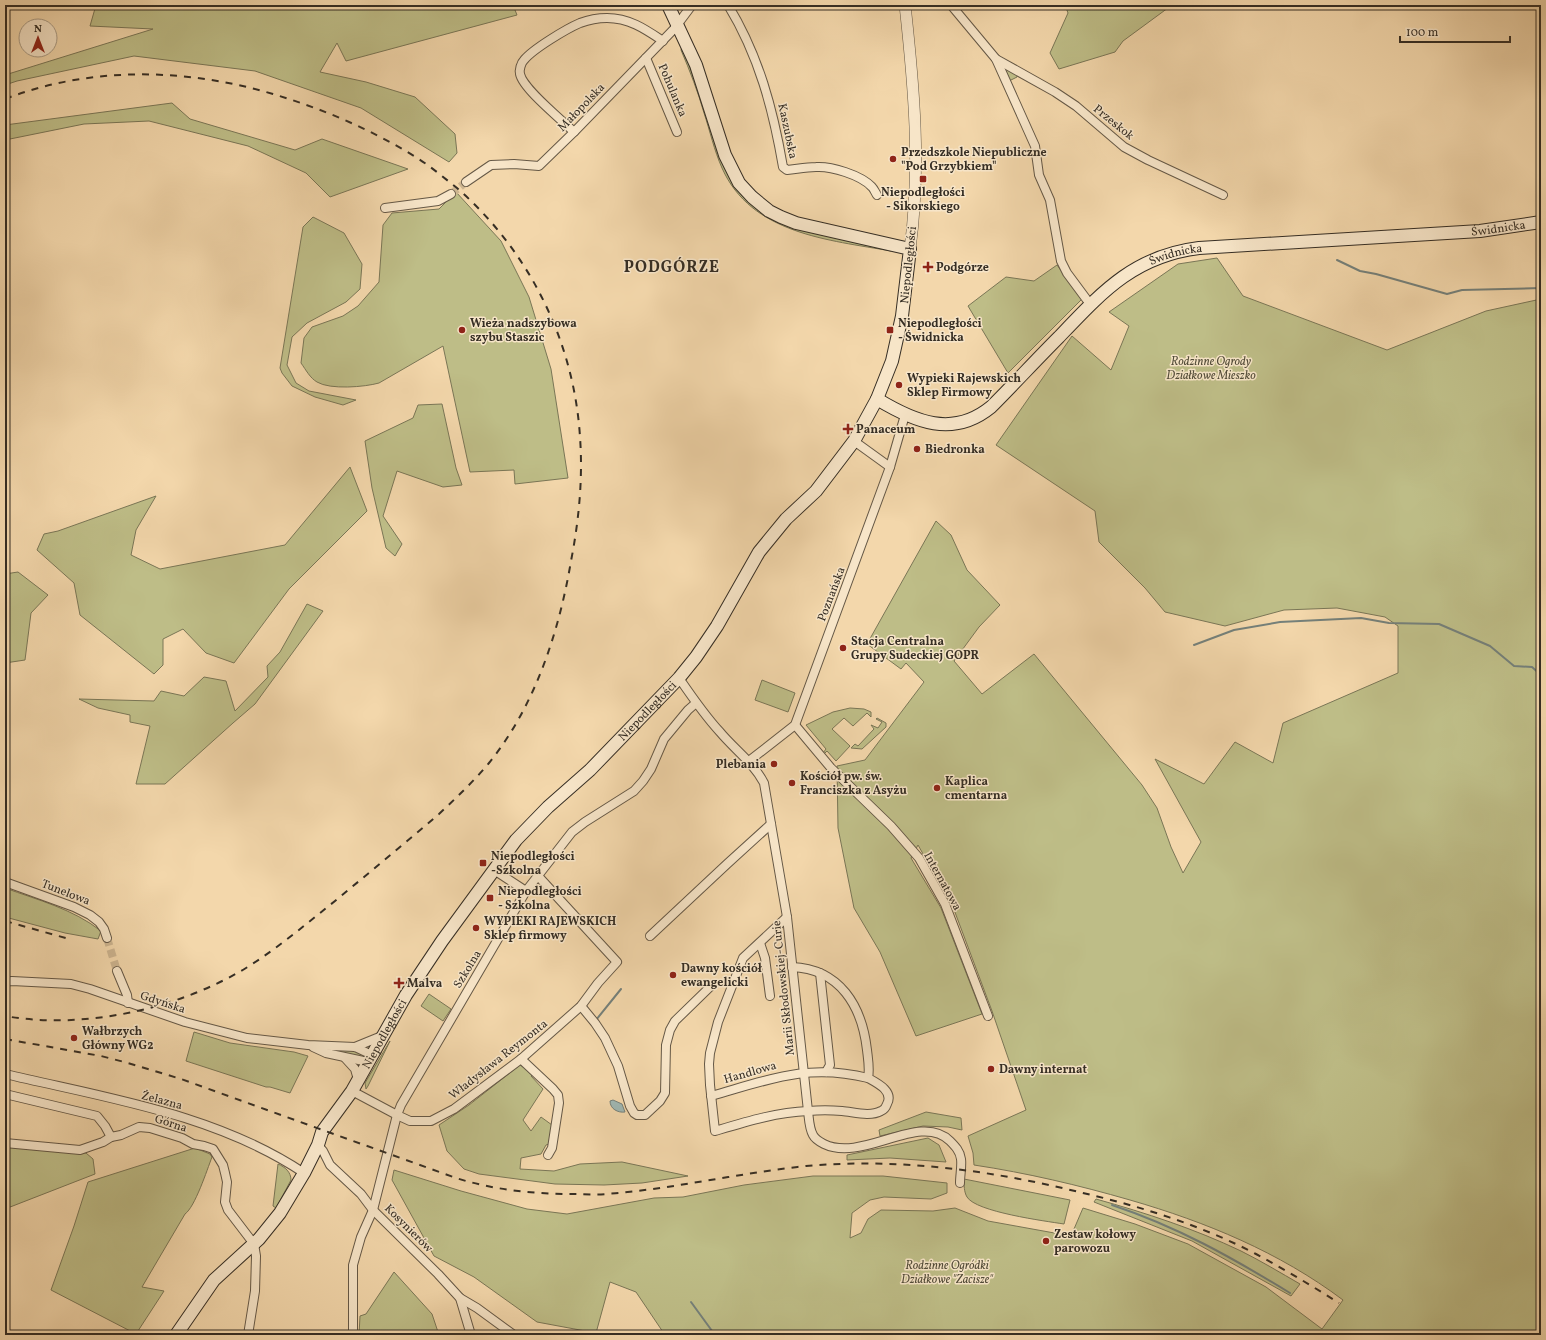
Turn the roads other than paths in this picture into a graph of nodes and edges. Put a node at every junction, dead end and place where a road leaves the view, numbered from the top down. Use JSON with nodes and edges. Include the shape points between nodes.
{"nodes":[{"id":1,"x":668,"y":5,"type":"edge"},
{"id":2,"x":692,"y":5,"type":"edge"},
{"id":3,"x":728,"y":5,"type":"edge"},
{"id":4,"x":905,"y":5,"type":"edge"},
{"id":5,"x":951,"y":5,"type":"edge"},
{"id":6,"x":678,"y":25,"type":"junction"},
{"id":7,"x":663,"y":40,"type":"junction"},
{"id":8,"x":646,"y":58,"type":"junction"},
{"id":9,"x":996,"y":59,"type":"junction"},
{"id":10,"x":574,"y":132,"type":"junction"},
{"id":11,"x":677,"y":132,"type":"dead end"},
{"id":12,"x":466,"y":182,"type":"tunnel mouth"},
{"id":13,"x":451,"y":194,"type":"tunnel mouth"},
{"id":14,"x":877,"y":195,"type":"dead end"},
{"id":15,"x":1224,"y":195,"type":"dead end"},
{"id":16,"x":385,"y":208,"type":"dead end"},
{"id":17,"x":1541,"y":222,"type":"edge"},
{"id":18,"x":910,"y":249,"type":"junction"},
{"id":19,"x":1090,"y":304,"type":"junction"},
{"id":20,"x":877,"y":399,"type":"junction"},
{"id":21,"x":905,"y":415,"type":"junction"},
{"id":22,"x":854,"y":441,"type":"junction"},
{"id":23,"x":890,"y":467,"type":"junction"},
{"id":24,"x":679,"y":678,"type":"junction"},
{"id":25,"x":696,"y":703,"type":"junction"},
{"id":26,"x":795,"y":725,"type":"junction"},
{"id":27,"x":749,"y":761,"type":"junction"},
{"id":28,"x":771,"y":824,"type":"junction"},
{"id":29,"x":494,"y":870,"type":"junction"},
{"id":30,"x":538,"y":876,"type":"junction"},
{"id":31,"x":5,"y":882,"type":"edge"},
{"id":32,"x":526,"y":891,"type":"junction"},
{"id":33,"x":787,"y":917,"type":"junction"},
{"id":34,"x":650,"y":936,"type":"dead end"},
{"id":35,"x":107,"y":938,"type":"tunnel mouth"},
{"id":36,"x":760,"y":943,"type":"junction"},
{"id":37,"x":792,"y":967,"type":"junction"},
{"id":38,"x":117,"y":971,"type":"tunnel mouth"},
{"id":39,"x":820,"y":973,"type":"junction"},
{"id":40,"x":7,"y":981,"type":"edge"},
{"id":41,"x":712,"y":985,"type":"dead end"},
{"id":42,"x":770,"y":996,"type":"dead end"},
{"id":43,"x":128,"y":1003,"type":"junction"},
{"id":44,"x":581,"y":1006,"type":"junction"},
{"id":45,"x":988,"y":1016,"type":"dead end"},
{"id":46,"x":383,"y":1036,"type":"junction"},
{"id":47,"x":308,"y":1045,"type":"junction"},
{"id":48,"x":356,"y":1047,"type":"junction"},
{"id":49,"x":344,"y":1058,"type":"junction"},
{"id":50,"x":370,"y":1058,"type":"junction"},
{"id":51,"x":521,"y":1059,"type":"junction"},
{"id":52,"x":805,"y":1072,"type":"junction"},
{"id":53,"x":826,"y":1072,"type":"junction"},
{"id":54,"x":5,"y":1074,"type":"edge"},
{"id":55,"x":868,"y":1078,"type":"junction"},
{"id":56,"x":358,"y":1080,"type":"junction"},
{"id":57,"x":352,"y":1091,"type":"junction"},
{"id":58,"x":5,"y":1094,"type":"edge"},
{"id":59,"x":711,"y":1096,"type":"junction"},
{"id":60,"x":808,"y":1111,"type":"junction"},
{"id":61,"x":397,"y":1115,"type":"junction"},
{"id":62,"x":111,"y":1136,"type":"junction"},
{"id":63,"x":5,"y":1142,"type":"edge"},
{"id":64,"x":318,"y":1145,"type":"junction"},
{"id":65,"x":548,"y":1155,"type":"dead end"},
{"id":66,"x":304,"y":1173,"type":"junction"},
{"id":67,"x":960,"y":1183,"type":"dead end"},
{"id":68,"x":373,"y":1210,"type":"junction"},
{"id":69,"x":254,"y":1244,"type":"junction"},
{"id":70,"x":460,"y":1298,"type":"junction"},
{"id":71,"x":176,"y":1335,"type":"edge"},
{"id":72,"x":248,"y":1335,"type":"edge"},
{"id":73,"x":353,"y":1335,"type":"edge"},
{"id":74,"x":471,"y":1335,"type":"edge"},
{"id":75,"x":514,"y":1335,"type":"edge"}],
"edges":[{"from":1,"to":6,"type":"main road"},
{"from":2,"to":6,"type":"street","name":"Małopolska"},
{"from":3,"to":14,"type":"street","name":"Kaszubska","via":[[755,57],[766,89],[783,167],[787,170],[827,167],[842,171],[862,180],[872,187]]},
{"from":4,"to":18,"type":"street","name":"Niepodległości","via":[[915,103],[915,189]]},
{"from":5,"to":9,"type":"street","name":"Przeskok"},
{"from":6,"to":7,"type":"street","name":"Małopolska"},
{"from":6,"to":18,"type":"main road","via":[[703,86],[725,155],[739,183],[752,197],[769,211],[796,223]]},
{"from":7,"to":8,"type":"street","name":"Małopolska"},
{"from":7,"to":10,"type":"street","via":[[631,22],[607,18],[592,19],[564,32],[524,60],[520,74],[527,86]]},
{"from":8,"to":10,"type":"street","name":"Małopolska"},
{"from":8,"to":11,"type":"street","name":"Pohulanka"},
{"from":9,"to":15,"type":"street","name":"Przeskok","via":[[1076,106],[1124,147]]},
{"from":9,"to":19,"type":"street","name":"Przeskok","via":[[1035,146],[1039,174],[1050,200],[1061,261],[1067,274]]},
{"from":10,"to":12,"type":"street","name":"Małopolska","via":[[539,166],[491,165]]},
{"from":13,"to":16,"type":"street","via":[[438,201]]},
{"from":17,"to":19,"type":"main road","name":"Świdnicka","via":[[1474,231],[1179,250],[1137,267]]},
{"from":18,"to":20,"type":"main road","name":"Niepodległości","via":[[898,337],[892,361]]},
{"from":19,"to":21,"type":"main road","name":"Świdnicka","via":[[983,413],[953,424],[931,423]]},
{"from":20,"to":21,"type":"main road","name":"Świdnicka"},
{"from":20,"to":22,"type":"main road","name":"Niepodległości"},
{"from":21,"to":23,"type":"street","name":"Poznańska"},
{"from":22,"to":23,"type":"street"},
{"from":22,"to":24,"type":"main road","name":"Niepodległości","via":[[816,491],[786,519],[760,552],[713,632]]},
{"from":23,"to":26,"type":"street","name":"Poznańska"},
{"from":24,"to":25,"type":"street","name":"Marii Skłodowskiej-Curie"},
{"from":24,"to":29,"type":"main road","name":"Niepodległości","via":[[590,770],[528,826]]},
{"from":25,"to":27,"type":"street","name":"Marii Skłodowskiej-Curie"},
{"from":25,"to":30,"type":"street","name":"Szkolna","via":[[664,739],[651,769],[634,791],[572,832]]},
{"from":26,"to":27,"type":"street"},
{"from":26,"to":45,"type":"street","name":"Internatowa","via":[[830,768],[891,826],[919,858],[945,904]]},
{"from":27,"to":28,"type":"street","name":"Marii Skłodowskiej-Curie","via":[[764,784]]},
{"from":28,"to":33,"type":"street","name":"Marii Skłodowskiej-Curie"},
{"from":28,"to":34,"type":"street"},
{"from":29,"to":32,"type":"street"},
{"from":29,"to":46,"type":"main road","name":"Niepodległości","via":[[425,965]]},
{"from":30,"to":32,"type":"street","name":"Szkolna"},
{"from":30,"to":44,"type":"street","name":"Władysława Reymonta","via":[[617,962]]},
{"from":31,"to":35,"type":"street","name":"Tunelowa","via":[[90,915],[99,922]]},
{"from":32,"to":61,"type":"street","name":"Szkolna"},
{"from":33,"to":36,"type":"street"},
{"from":33,"to":37,"type":"street","name":"Marii Skłodowskiej-Curie"},
{"from":36,"to":42,"type":"street","via":[[765,958]]},
{"from":36,"to":59,"type":"street","via":[[743,958],[718,1022],[710,1053]]},
{"from":37,"to":39,"type":"street"},
{"from":37,"to":52,"type":"street","name":"Marii Skłodowskiej-Curie"},
{"from":38,"to":43,"type":"street"},
{"from":39,"to":53,"type":"street","via":[[830,1065]]},
{"from":39,"to":55,"type":"street","via":[[845,990],[854,1006],[866,1039]]},
{"from":40,"to":43,"type":"street","name":"Gdyńska","via":[[71,984]]},
{"from":41,"to":44,"type":"street","via":[[675,1021],[670,1030],[666,1045],[665,1093],[645,1114],[634,1113],[618,1066],[605,1038]]},
{"from":43,"to":47,"type":"street","name":"Gdyńska","via":[[185,1022],[247,1038]]},
{"from":44,"to":51,"type":"street","name":"Władysława Reymonta"},
{"from":46,"to":48,"type":"street","name":"Gdyńska"},
{"from":46,"to":50,"type":"main road","name":"Niepodległości"},
{"from":47,"to":48,"type":"street","name":"Gdyńska"},
{"from":47,"to":49,"type":"street","name":"Gdyńska"},
{"from":48,"to":50,"type":"street","name":"Gdyńska"},
{"from":49,"to":50,"type":"street","name":"Gdyńska"},
{"from":49,"to":56,"type":"street","via":[[355,1069]]},
{"from":50,"to":56,"type":"main road","name":"Niepodległości"},
{"from":51,"to":61,"type":"street","name":"Władysława Reymonta","via":[[454,1109],[431,1121],[410,1121]]},
{"from":51,"to":65,"type":"street","via":[[558,1096],[552,1148]]},
{"from":52,"to":53,"type":"street","name":"Handlowa"},
{"from":52,"to":59,"type":"street","name":"Handlowa","via":[[787,1074]]},
{"from":52,"to":60,"type":"street","name":"Marii Skłodowskiej-Curie"},
{"from":53,"to":55,"type":"street","name":"Handlowa"},
{"from":54,"to":66,"type":"street","name":"Żelazna","via":[[110,1098],[198,1122],[258,1146]]},
{"from":55,"to":60,"type":"street","via":[[882,1087],[889,1096],[883,1110],[865,1113]]},
{"from":56,"to":57,"type":"main road","name":"Niepodległości"},
{"from":57,"to":61,"type":"street","name":"Władysława Reymonta"},
{"from":57,"to":64,"type":"main road","name":"Niepodległości","via":[[322,1132]]},
{"from":58,"to":62,"type":"street","via":[[97,1116]]},
{"from":59,"to":60,"type":"street","via":[[715,1131],[775,1116]]},
{"from":60,"to":67,"type":"street","name":"Marii Skłodowskiej-Curie","via":[[813,1136],[836,1149],[845,1150],[881,1143],[917,1132],[942,1134],[961,1156]]},
{"from":61,"to":68,"type":"street","name":"Szkolna"},
{"from":62,"to":63,"type":"street","via":[[103,1142],[80,1150]]},
{"from":62,"to":69,"type":"street","name":"Górna","via":[[121,1135],[140,1127],[150,1128],[213,1149],[225,1173],[225,1202],[228,1210]]},
{"from":64,"to":66,"type":"main road","name":"Niepodległości"},
{"from":64,"to":68,"type":"street","name":"Kosynierów","via":[[330,1164],[361,1194]]},
{"from":66,"to":69,"type":"main road","name":"Niepodległości","via":[[280,1213]]},
{"from":68,"to":70,"type":"street","name":"Kosynierów"},
{"from":68,"to":73,"type":"street","name":"Szkolna","via":[[361,1237],[353,1265]]},
{"from":69,"to":71,"type":"main road","name":"Niepodległości","via":[[214,1280]]},
{"from":69,"to":72,"type":"street","via":[[255,1291]]},
{"from":70,"to":74,"type":"street","name":"Kosynierów"},
{"from":70,"to":75,"type":"street"}]}
